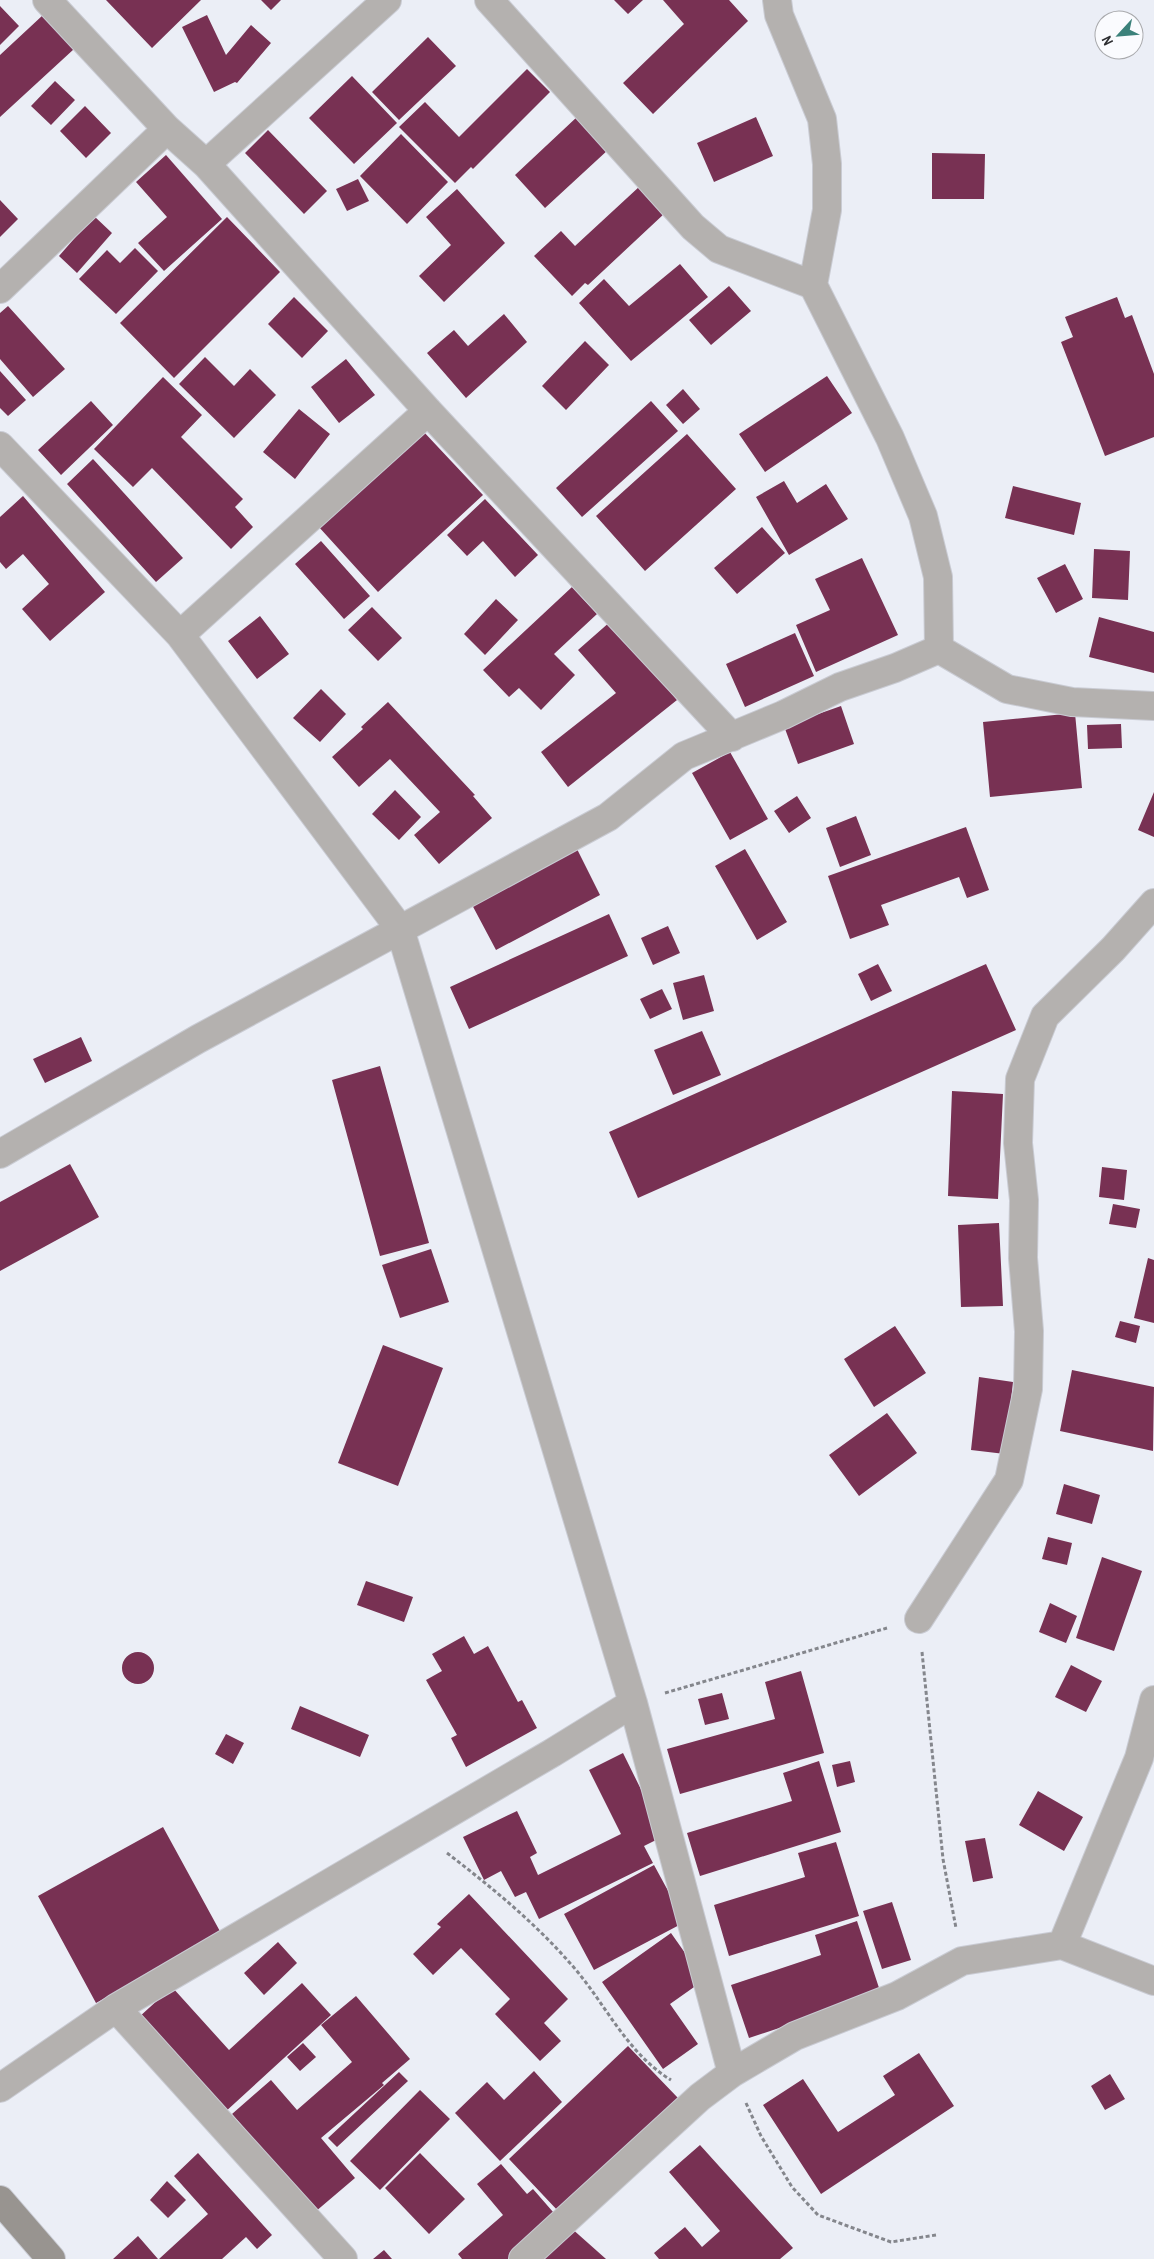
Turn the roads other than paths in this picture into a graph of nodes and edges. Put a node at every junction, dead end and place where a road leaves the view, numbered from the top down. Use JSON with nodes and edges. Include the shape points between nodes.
{"nodes":[{"id":1,"x":47,"y":0,"type":"edge"},
{"id":2,"x":387,"y":0,"type":"edge"},
{"id":3,"x":489,"y":0,"type":"edge"},
{"id":4,"x":777,"y":0,"type":"edge"},
{"id":5,"x":167,"y":129,"type":"junction"},
{"id":6,"x":206,"y":164,"type":"junction"},
{"id":7,"x":812,"y":285,"type":"junction"},
{"id":8,"x":0,"y":288,"type":"edge"},
{"id":9,"x":428,"y":411,"type":"junction"},
{"id":10,"x":0,"y":446,"type":"edge"},
{"id":11,"x":180,"y":635,"type":"junction"},
{"id":12,"x":939,"y":649,"type":"junction"},
{"id":13,"x":1154,"y":706,"type":"edge"},
{"id":14,"x":732,"y":737,"type":"junction"},
{"id":15,"x":1154,"y":903,"type":"edge"},
{"id":16,"x":400,"y":928,"type":"junction"},
{"id":17,"x":0,"y":1154,"type":"edge"},
{"id":18,"x":919,"y":1619,"type":"road end"},
{"id":19,"x":1154,"y":1700,"type":"edge"},
{"id":20,"x":633,"y":1703,"type":"junction"},
{"id":21,"x":1062,"y":1945,"type":"junction"},
{"id":22,"x":1154,"y":1981,"type":"edge"},
{"id":23,"x":116,"y":2008,"type":"junction"},
{"id":24,"x":732,"y":2073,"type":"junction"},
{"id":25,"x":0,"y":2088,"type":"edge"},
{"id":26,"x":0,"y":2200,"type":"edge"},
{"id":27,"x":51,"y":2259,"type":"edge"},
{"id":28,"x":343,"y":2259,"type":"edge"},
{"id":29,"x":523,"y":2259,"type":"edge"}],
"edges":[{"from":1,"to":5,"type":"street"},
{"from":2,"to":6,"type":"street"},
{"from":3,"to":7,"type":"street","via":[[693,227],[719,249]]},
{"from":4,"to":7,"type":"street","via":[[779,15],[822,119],[827,164],[827,210]]},
{"from":5,"to":6,"type":"street"},
{"from":5,"to":8,"type":"street"},
{"from":6,"to":9,"type":"street"},
{"from":7,"to":12,"type":"street","via":[[890,438],[922,516],[938,576]]},
{"from":9,"to":11,"type":"street"},
{"from":9,"to":14,"type":"street"},
{"from":10,"to":11,"type":"street"},
{"from":11,"to":16,"type":"street"},
{"from":12,"to":13,"type":"street","via":[[1006,689],[1072,702]]},
{"from":12,"to":14,"type":"street","via":[[840,687]]},
{"from":14,"to":16,"type":"street","via":[[684,756],[608,817]]},
{"from":15,"to":18,"type":"street","via":[[1045,1016],[1020,1078],[1018,1143],[1024,1200],[1028,1389],[1009,1480]]},
{"from":16,"to":17,"type":"street","via":[[198,1039]]},
{"from":16,"to":20,"type":"street"},
{"from":19,"to":21,"type":"street","via":[[1139,1758]]},
{"from":20,"to":23,"type":"street"},
{"from":20,"to":24,"type":"street"},
{"from":21,"to":22,"type":"street"},
{"from":21,"to":24,"type":"street","via":[[962,1961],[897,1996],[795,2036]]},
{"from":23,"to":25,"type":"street"},
{"from":23,"to":28,"type":"street"},
{"from":24,"to":29,"type":"street","via":[[700,2097]]},
{"from":26,"to":27,"type":"main road"}]}
